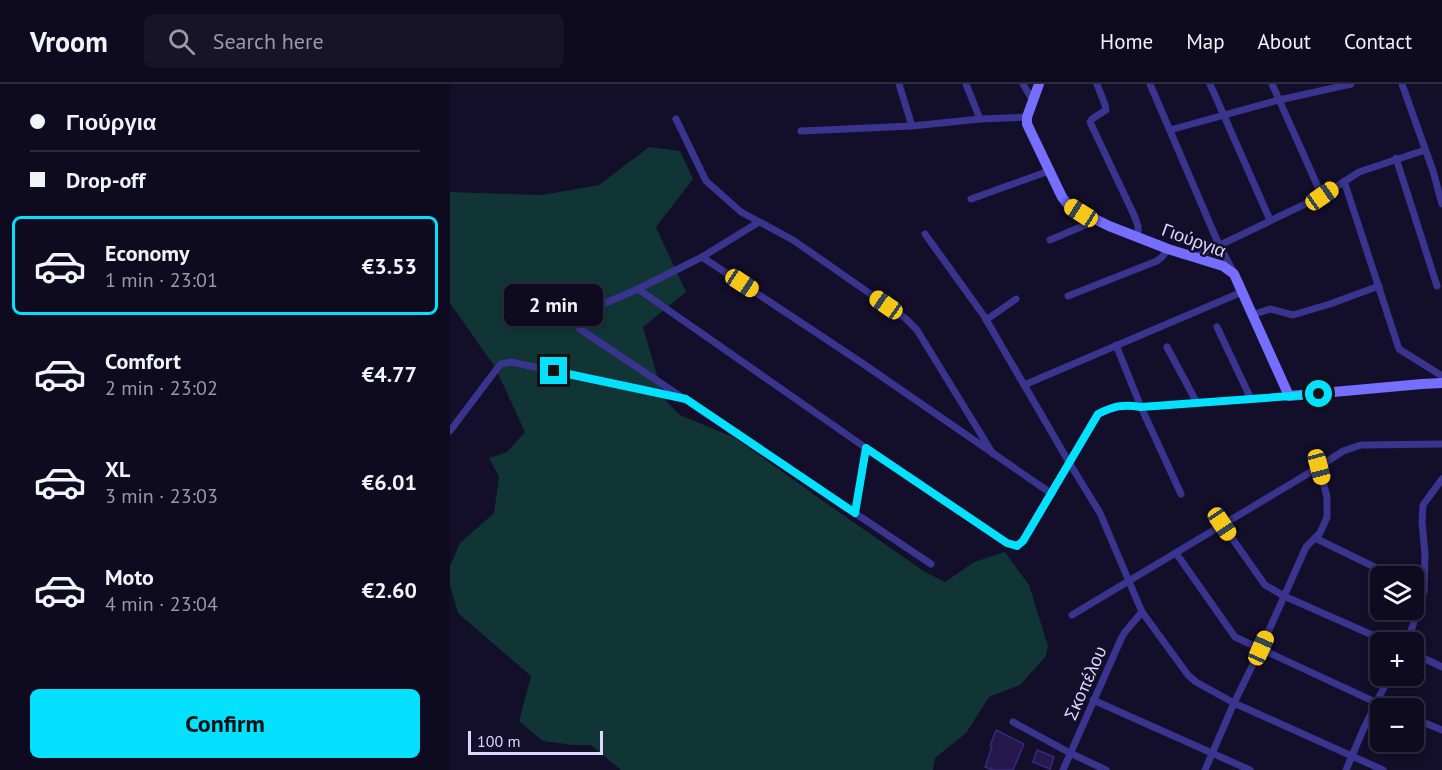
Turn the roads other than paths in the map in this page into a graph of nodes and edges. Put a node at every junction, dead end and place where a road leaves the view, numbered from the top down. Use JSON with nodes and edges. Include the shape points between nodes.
{"nodes":[{"id":1,"x":899,"y":84,"type":"edge"},
{"id":2,"x":966,"y":84,"type":"edge"},
{"id":3,"x":1023,"y":84,"type":"edge"},
{"id":4,"x":1039,"y":84,"type":"edge"},
{"id":5,"x":1097,"y":84,"type":"edge"},
{"id":6,"x":1150,"y":84,"type":"edge"},
{"id":7,"x":1210,"y":84,"type":"edge"},
{"id":8,"x":1272,"y":84,"type":"edge"},
{"id":9,"x":1351,"y":84,"type":"edge"},
{"id":10,"x":1402,"y":84,"type":"edge"},
{"id":11,"x":1279,"y":100,"type":"junction"},
{"id":12,"x":1033,"y":101,"type":"junction"},
{"id":13,"x":1224,"y":115,"type":"junction"},
{"id":14,"x":1027,"y":117,"type":"junction"},
{"id":15,"x":676,"y":119,"type":"dead end"},
{"id":16,"x":980,"y":119,"type":"junction"},
{"id":17,"x":912,"y":126,"type":"junction"},
{"id":18,"x":1170,"y":130,"type":"junction"},
{"id":19,"x":801,"y":131,"type":"dead end"},
{"id":20,"x":1425,"y":150,"type":"junction"},
{"id":21,"x":1396,"y":159,"type":"junction"},
{"id":22,"x":1049,"y":171,"type":"junction"},
{"id":23,"x":1344,"y":180,"type":"junction"},
{"id":24,"x":1322,"y":196,"type":"junction"},
{"id":25,"x":971,"y":199,"type":"dead end"},
{"id":26,"x":1442,"y":204,"type":"edge"},
{"id":27,"x":1097,"y":220,"type":"junction"},
{"id":28,"x":1270,"y":220,"type":"junction"},
{"id":29,"x":759,"y":222,"type":"junction"},
{"id":30,"x":925,"y":234,"type":"dead end"},
{"id":31,"x":1138,"y":237,"type":"junction"},
{"id":32,"x":1050,"y":240,"type":"dead end"},
{"id":33,"x":1220,"y":245,"type":"junction"},
{"id":34,"x":1168,"y":249,"type":"junction"},
{"id":35,"x":702,"y":257,"type":"junction"},
{"id":36,"x":1195,"y":257,"type":"junction"},
{"id":37,"x":1234,"y":274,"type":"junction"},
{"id":38,"x":1379,"y":286,"type":"junction"},
{"id":39,"x":1437,"y":286,"type":"dead end"},
{"id":40,"x":638,"y":289,"type":"junction"},
{"id":41,"x":1242,"y":292,"type":"junction"},
{"id":42,"x":1068,"y":296,"type":"dead end"},
{"id":43,"x":1016,"y":299,"type":"dead end"},
{"id":44,"x":1252,"y":315,"type":"junction"},
{"id":45,"x":986,"y":320,"type":"junction"},
{"id":46,"x":1217,"y":327,"type":"dead end"},
{"id":47,"x":1116,"y":345,"type":"junction"},
{"id":48,"x":1167,"y":347,"type":"dead end"},
{"id":49,"x":1442,"y":376,"type":"edge"},
{"id":50,"x":1442,"y":383,"type":"edge"},
{"id":51,"x":1024,"y":385,"type":"junction"},
{"id":52,"x":1289,"y":396,"type":"junction"},
{"id":53,"x":686,"y":399,"type":"junction"},
{"id":54,"x":1251,"y":399,"type":"junction"},
{"id":55,"x":1197,"y":403,"type":"junction"},
{"id":56,"x":1141,"y":407,"type":"junction"},
{"id":57,"x":450,"y":431,"type":"edge"},
{"id":58,"x":1442,"y":444,"type":"edge"},
{"id":59,"x":866,"y":448,"type":"junction"},
{"id":60,"x":993,"y":454,"type":"junction"},
{"id":61,"x":1070,"y":464,"type":"junction"},
{"id":62,"x":1319,"y":467,"type":"junction"},
{"id":63,"x":1442,"y":478,"type":"edge"},
{"id":64,"x":1052,"y":494,"type":"junction"},
{"id":65,"x":1181,"y":494,"type":"dead end"},
{"id":66,"x":855,"y":513,"type":"junction"},
{"id":67,"x":1222,"y":524,"type":"junction"},
{"id":68,"x":1315,"y":538,"type":"junction"},
{"id":69,"x":1176,"y":553,"type":"junction"},
{"id":70,"x":931,"y":564,"type":"dead end"},
{"id":71,"x":1372,"y":566,"type":"edge"},
{"id":72,"x":1129,"y":581,"type":"junction"},
{"id":73,"x":1424,"y":591,"type":"edge"},
{"id":74,"x":1284,"y":596,"type":"junction"},
{"id":75,"x":1142,"y":612,"type":"junction"},
{"id":76,"x":1072,"y":615,"type":"dead end"},
{"id":77,"x":1370,"y":634,"type":"edge"},
{"id":78,"x":1261,"y":648,"type":"junction"},
{"id":79,"x":1424,"y":658,"type":"edge"},
{"id":80,"x":1442,"y":667,"type":"edge"},
{"id":81,"x":1093,"y":700,"type":"junction"},
{"id":82,"x":1370,"y":700,"type":"edge"},
{"id":83,"x":1234,"y":703,"type":"junction"},
{"id":84,"x":1370,"y":716,"type":"edge"},
{"id":85,"x":1013,"y":722,"type":"dead end"},
{"id":86,"x":1424,"y":723,"type":"edge"},
{"id":87,"x":1442,"y":730,"type":"edge"},
{"id":88,"x":1212,"y":752,"type":"junction"},
{"id":89,"x":1071,"y":753,"type":"junction"},
{"id":90,"x":1352,"y":756,"type":"junction"},
{"id":91,"x":1063,"y":770,"type":"edge"},
{"id":92,"x":1106,"y":770,"type":"edge"},
{"id":93,"x":1205,"y":770,"type":"edge"},
{"id":94,"x":1250,"y":770,"type":"edge"},
{"id":95,"x":1346,"y":770,"type":"edge"},
{"id":96,"x":1383,"y":770,"type":"edge"}],
"edges":[{"from":1,"to":17,"type":"street"},
{"from":2,"to":16,"type":"street"},
{"from":3,"to":12,"type":"street"},
{"from":4,"to":12,"type":"street"},
{"from":5,"to":31,"type":"street","via":[[1106,110],[1090,122],[1134,216]]},
{"from":6,"to":18,"type":"street"},
{"from":7,"to":13,"type":"street"},
{"from":8,"to":11,"type":"street"},
{"from":9,"to":11,"type":"street"},
{"from":10,"to":20,"type":"street"},
{"from":11,"to":13,"type":"street"},
{"from":11,"to":24,"type":"street"},
{"from":12,"to":14,"type":"street"},
{"from":13,"to":18,"type":"street"},
{"from":13,"to":28,"type":"street"},
{"from":14,"to":16,"type":"street"},
{"from":14,"to":22,"type":"street","name":"Γιούργια"},
{"from":15,"to":29,"type":"street","via":[[706,182]]},
{"from":16,"to":17,"type":"street"},
{"from":17,"to":19,"type":"street"},
{"from":18,"to":33,"type":"street"},
{"from":20,"to":21,"type":"street"},
{"from":20,"to":26,"type":"street"},
{"from":21,"to":23,"type":"street"},
{"from":21,"to":39,"type":"street"},
{"from":22,"to":25,"type":"street"},
{"from":22,"to":27,"type":"street","name":"Γιούργια","via":[[1070,206]]},
{"from":23,"to":24,"type":"street"},
{"from":23,"to":38,"type":"street"},
{"from":24,"to":28,"type":"street"},
{"from":27,"to":31,"type":"street","name":"Γιούργια"},
{"from":27,"to":32,"type":"street"},
{"from":28,"to":33,"type":"street"},
{"from":29,"to":35,"type":"street"},
{"from":29,"to":60,"type":"street","via":[[793,240],[905,318],[917,330]]},
{"from":30,"to":45,"type":"street"},
{"from":31,"to":34,"type":"street","name":"Γιούργια"},
{"from":33,"to":36,"type":"street"},
{"from":33,"to":37,"type":"street"},
{"from":34,"to":36,"type":"street","name":"Γιούργια"},
{"from":34,"to":42,"type":"street","via":[[1157,261]]},
{"from":35,"to":40,"type":"street"},
{"from":35,"to":60,"type":"street"},
{"from":36,"to":37,"type":"street","name":"Γιούργια"},
{"from":37,"to":41,"type":"street","name":"Γιούργια"},
{"from":38,"to":44,"type":"street","via":[[1293,315],[1270,309]]},
{"from":38,"to":49,"type":"street","via":[[1399,349]]},
{"from":40,"to":53,"type":"street","via":[[580,314],[576,321],[580,328]]},
{"from":40,"to":59,"type":"street"},
{"from":41,"to":44,"type":"street","name":"Γιούργια"},
{"from":41,"to":47,"type":"street"},
{"from":43,"to":45,"type":"street"},
{"from":44,"to":52,"type":"street","name":"Γιούργια"},
{"from":45,"to":51,"type":"street"},
{"from":46,"to":54,"type":"street"},
{"from":47,"to":51,"type":"street"},
{"from":47,"to":56,"type":"street"},
{"from":48,"to":55,"type":"street"},
{"from":50,"to":52,"type":"street"},
{"from":51,"to":61,"type":"street"},
{"from":52,"to":54,"type":"street"},
{"from":53,"to":57,"type":"street","via":[[511,362],[501,364]]},
{"from":53,"to":66,"type":"street"},
{"from":54,"to":55,"type":"street"},
{"from":55,"to":56,"type":"street"},
{"from":56,"to":61,"type":"street","via":[[1113,406],[1098,414]]},
{"from":56,"to":65,"type":"street"},
{"from":58,"to":62,"type":"street","via":[[1361,445],[1343,451]]},
{"from":59,"to":64,"type":"street","via":[[1017,546]]},
{"from":59,"to":66,"type":"street"},
{"from":60,"to":64,"type":"street"},
{"from":61,"to":64,"type":"street"},
{"from":61,"to":72,"type":"street","via":[[1100,513]]},
{"from":62,"to":67,"type":"street"},
{"from":62,"to":68,"type":"street","via":[[1327,497],[1327,517]]},
{"from":63,"to":73,"type":"street","via":[[1423,505]]},
{"from":66,"to":70,"type":"street"},
{"from":67,"to":69,"type":"street"},
{"from":67,"to":74,"type":"street","via":[[1265,585]]},
{"from":68,"to":71,"type":"street"},
{"from":68,"to":74,"type":"street","via":[[1306,547]]},
{"from":69,"to":72,"type":"street"},
{"from":69,"to":78,"type":"street","via":[[1235,637]]},
{"from":72,"to":75,"type":"street"},
{"from":72,"to":76,"type":"street"},
{"from":74,"to":77,"type":"street"},
{"from":74,"to":78,"type":"street"},
{"from":75,"to":81,"type":"street","name":"Σκοπέλου","via":[[1125,632]]},
{"from":75,"to":83,"type":"street","via":[[1188,675]]},
{"from":78,"to":82,"type":"street"},
{"from":78,"to":83,"type":"street"},
{"from":79,"to":80,"type":"street"},
{"from":81,"to":88,"type":"street"},
{"from":81,"to":89,"type":"street","name":"Σκοπέλου"},
{"from":83,"to":88,"type":"street"},
{"from":83,"to":90,"type":"street"},
{"from":84,"to":90,"type":"street"},
{"from":85,"to":89,"type":"street"},
{"from":86,"to":87,"type":"street"},
{"from":88,"to":93,"type":"street"},
{"from":88,"to":94,"type":"street"},
{"from":89,"to":91,"type":"street","name":"Σκοπέλου"},
{"from":89,"to":92,"type":"street"},
{"from":90,"to":95,"type":"street"},
{"from":90,"to":96,"type":"street"}]}
